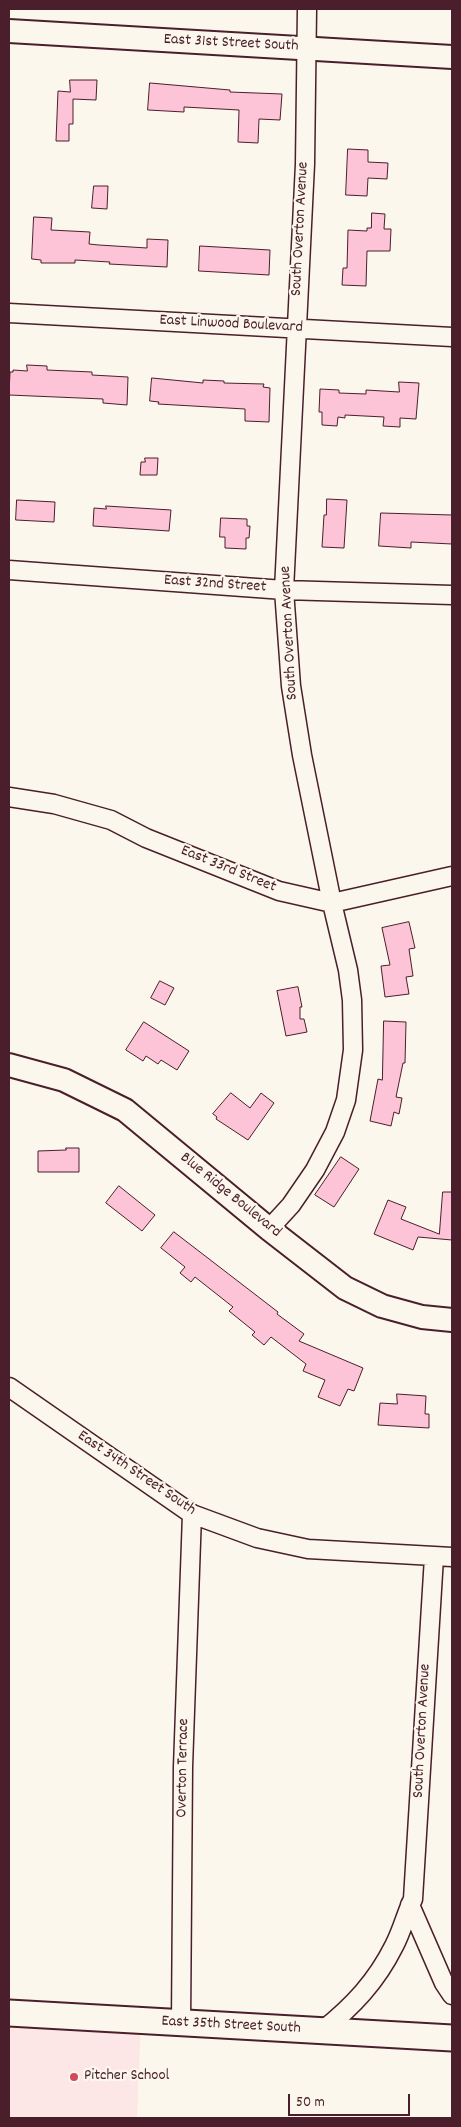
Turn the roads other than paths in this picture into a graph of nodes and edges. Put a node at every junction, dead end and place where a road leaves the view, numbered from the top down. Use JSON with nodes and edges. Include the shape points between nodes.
{"nodes":[{"id":1,"x":307,"y":9,"type":"edge"},
{"id":2,"x":9,"y":32,"type":"edge"},
{"id":3,"x":306,"y":48,"type":"junction"},
{"id":4,"x":452,"y":57,"type":"edge"},
{"id":5,"x":9,"y":313,"type":"edge"},
{"id":6,"x":296,"y":328,"type":"junction"},
{"id":7,"x":452,"y":337,"type":"edge"},
{"id":8,"x":9,"y":570,"type":"edge"},
{"id":9,"x":284,"y":590,"type":"junction"},
{"id":10,"x":452,"y":595,"type":"edge"},
{"id":11,"x":9,"y":797,"type":"edge"},
{"id":12,"x":452,"y":876,"type":"edge"},
{"id":13,"x":332,"y":904,"type":"junction"},
{"id":14,"x":9,"y":1065,"type":"edge"},
{"id":15,"x":269,"y":1229,"type":"junction"},
{"id":16,"x":452,"y":1320,"type":"edge"},
{"id":17,"x":9,"y":1387,"type":"edge"},
{"id":18,"x":192,"y":1514,"type":"junction"},
{"id":19,"x":434,"y":1556,"type":"junction"},
{"id":20,"x":452,"y":1557,"type":"edge"},
{"id":21,"x":410,"y":1905,"type":"junction"},
{"id":22,"x":452,"y":1995,"type":"edge"},
{"id":23,"x":9,"y":2013,"type":"edge"},
{"id":24,"x":181,"y":2023,"type":"junction"},
{"id":25,"x":322,"y":2031,"type":"junction"},
{"id":26,"x":452,"y":2038,"type":"edge"}],
"edges":[{"from":1,"to":3,"type":"street","name":"South Overton Avenue"},
{"from":2,"to":3,"type":"street","name":"East 31st Street South"},
{"from":3,"to":4,"type":"street","name":"East 31st Street South"},
{"from":3,"to":6,"type":"street","name":"South Overton Avenue","via":[[305,164]]},
{"from":5,"to":6,"type":"street","name":"East Linwood Boulevard"},
{"from":6,"to":7,"type":"street","name":"East Linwood Boulevard"},
{"from":6,"to":9,"type":"street","name":"South Overton Avenue"},
{"from":8,"to":9,"type":"street","name":"East 32nd Street"},
{"from":9,"to":10,"type":"street","name":"East 32nd Street"},
{"from":9,"to":13,"type":"street","name":"South Overton Avenue","via":[[291,686]]},
{"from":11,"to":13,"type":"street","name":"East 33rd Street","via":[[54,804],[111,820],[146,838],[279,891]]},
{"from":12,"to":13,"type":"street","name":"East 33rd Street"},
{"from":13,"to":15,"type":"street","name":"South Overton Avenue","via":[[352,1000],[353,1050],[346,1100],[335,1132],[315,1170],[291,1205]]},
{"from":14,"to":15,"type":"street","name":"Blue Ridge Boulevard","via":[[64,1080],[125,1110]]},
{"from":15,"to":16,"type":"street","name":"Blue Ridge Boulevard","via":[[345,1288],[382,1306],[422,1317]]},
{"from":17,"to":18,"type":"street","name":"East 34th Street South"},
{"from":18,"to":19,"type":"street","name":"East 34th Street South","via":[[257,1538],[308,1549]]},
{"from":18,"to":24,"type":"street","name":"Overton Terrace","via":[[183,1767]]},
{"from":19,"to":20,"type":"street","name":"East 34th Street South"},
{"from":19,"to":21,"type":"street","name":"South Overton Avenue","via":[[413,1899]]},
{"from":21,"to":22,"type":"street"},
{"from":21,"to":25,"type":"street","name":"South Overton Avenue","via":[[395,1945],[376,1978],[351,2007]]},
{"from":23,"to":24,"type":"main road","name":"East 35th Street South"},
{"from":24,"to":25,"type":"main road","name":"East 35th Street South"},
{"from":25,"to":26,"type":"main road","name":"East 35th Street South"}]}
